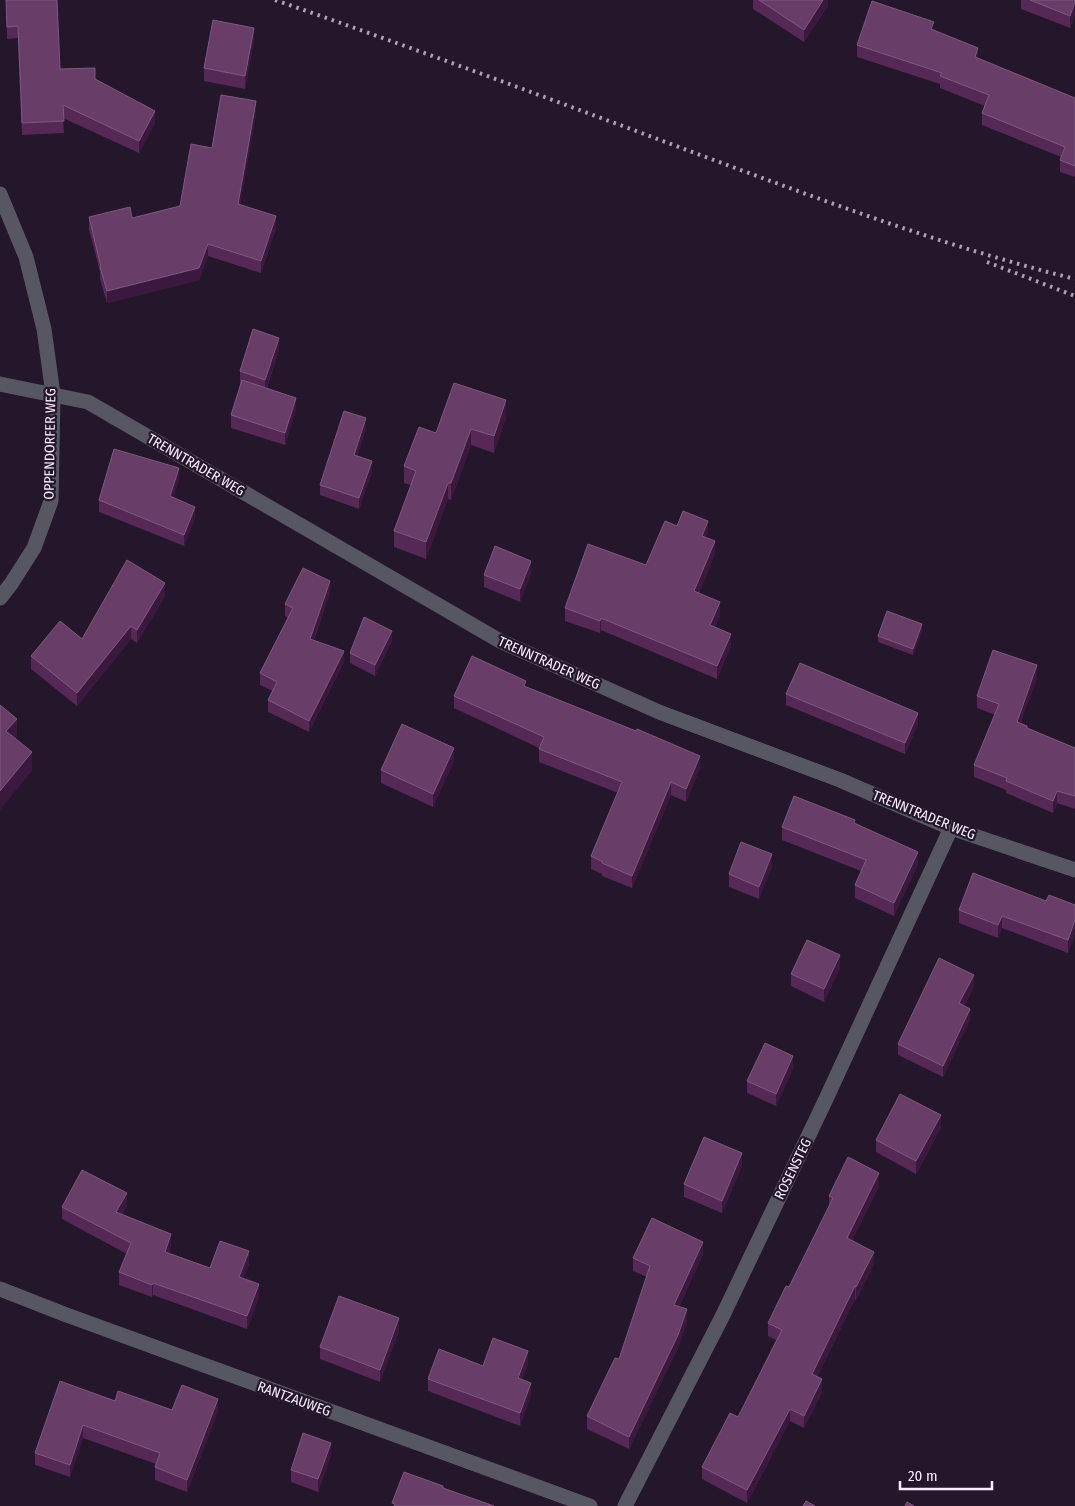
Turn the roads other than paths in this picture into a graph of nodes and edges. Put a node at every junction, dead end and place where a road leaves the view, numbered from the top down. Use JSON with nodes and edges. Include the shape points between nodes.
{"nodes":[{"id":1,"x":0,"y":194,"type":"edge"},
{"id":2,"x":0,"y":384,"type":"edge"},
{"id":3,"x":53,"y":394,"type":"junction"},
{"id":4,"x":0,"y":598,"type":"edge"},
{"id":5,"x":951,"y":828,"type":"junction"},
{"id":6,"x":1075,"y":870,"type":"edge"},
{"id":7,"x":0,"y":1289,"type":"edge"},
{"id":8,"x":590,"y":1506,"type":"edge"},
{"id":9,"x":625,"y":1506,"type":"edge"}],
"edges":[{"from":1,"to":3,"type":"street","name":"OPPENDORFER WEG","via":[[26,257],[44,329]]},
{"from":2,"to":3,"type":"street","name":"TRENNTRADER WEG"},
{"from":3,"to":4,"type":"street","name":"OPPENDORFER WEG","via":[[51,501],[34,548]]},
{"from":3,"to":5,"type":"street","name":"TRENNTRADER WEG","via":[[88,402],[500,641],[659,712],[840,780]]},
{"from":5,"to":6,"type":"street","name":"TRENNTRADER WEG"},
{"from":5,"to":9,"type":"street","name":"ROSENSTEG","via":[[727,1306]]},
{"from":7,"to":8,"type":"street","name":"RANTZAUWEG"}]}
